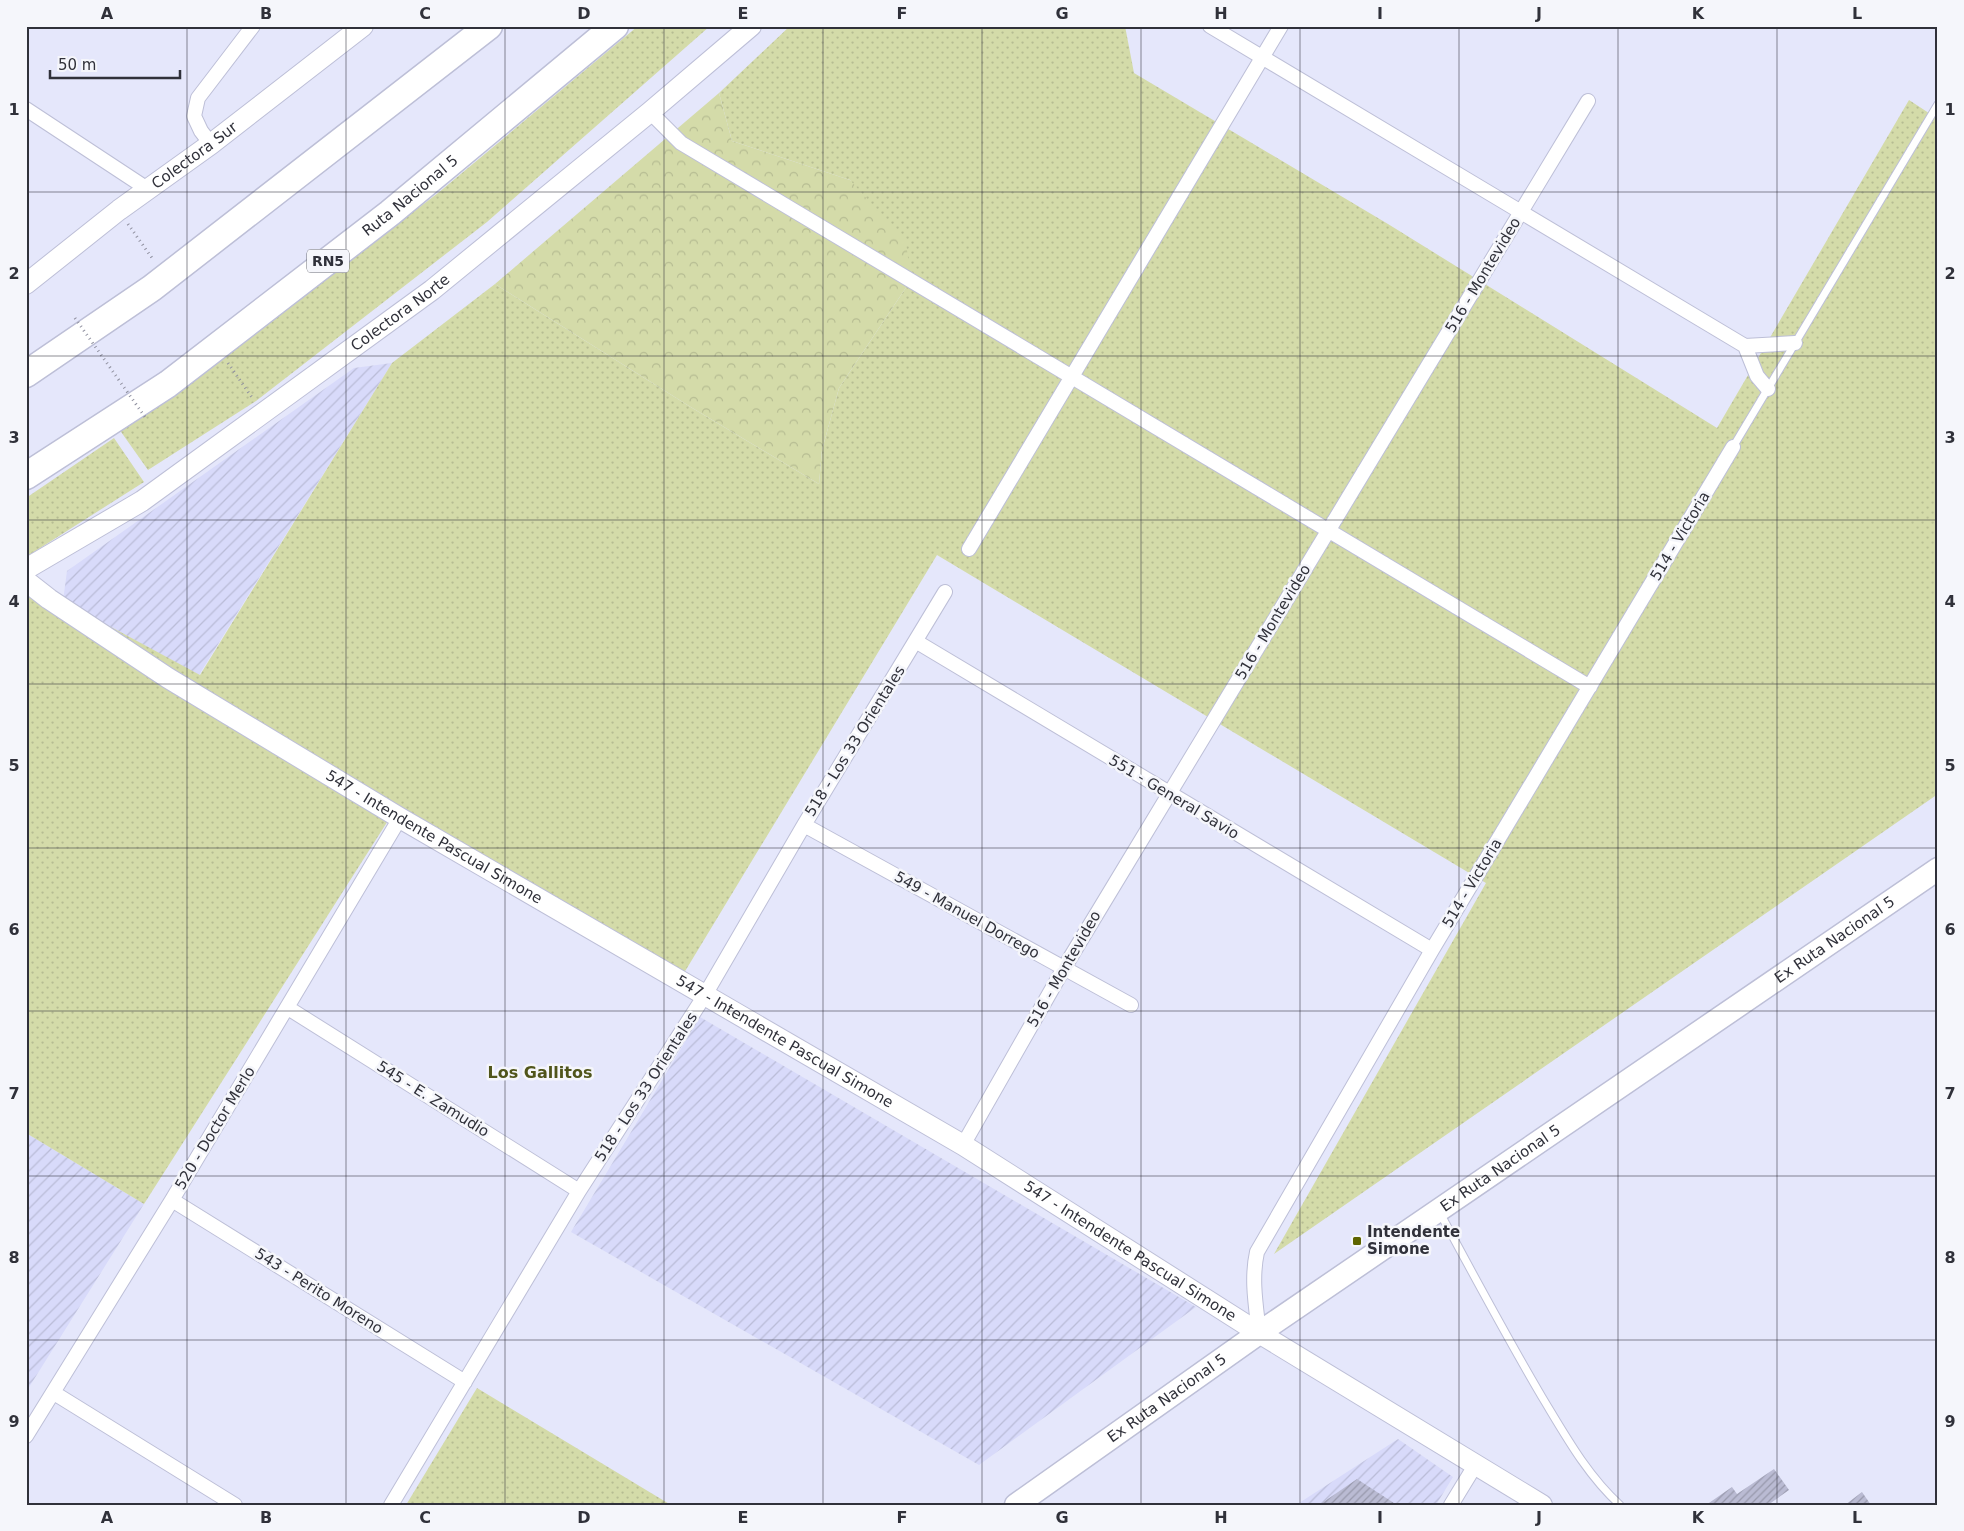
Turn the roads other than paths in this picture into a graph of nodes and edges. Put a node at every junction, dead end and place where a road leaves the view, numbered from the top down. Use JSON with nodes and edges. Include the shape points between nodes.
{"nodes":[{"id":1,"x":253,"y":26,"type":"edge"},
{"id":2,"x":363,"y":26,"type":"edge"},
{"id":3,"x":489,"y":26,"type":"edge"},
{"id":4,"x":614,"y":26,"type":"edge"},
{"id":5,"x":751,"y":26,"type":"edge"},
{"id":6,"x":1210,"y":26,"type":"edge"},
{"id":7,"x":1281,"y":26,"type":"edge"},
{"id":8,"x":1262,"y":58,"type":"junction"},
{"id":9,"x":1588,"y":101,"type":"dead end"},
{"id":10,"x":1938,"y":104,"type":"edge"},
{"id":11,"x":26,"y":108,"type":"edge"},
{"id":12,"x":650,"y":112,"type":"junction"},
{"id":13,"x":212,"y":144,"type":"junction"},
{"id":14,"x":149,"y":190,"type":"junction"},
{"id":15,"x":1521,"y":212,"type":"junction"},
{"id":16,"x":26,"y":284,"type":"edge"},
{"id":17,"x":1795,"y":343,"type":"junction"},
{"id":18,"x":1745,"y":346,"type":"junction"},
{"id":19,"x":60,"y":352,"type":"junction"},
{"id":20,"x":26,"y":361,"type":"edge"},
{"id":21,"x":26,"y":374,"type":"edge"},
{"id":22,"x":1072,"y":376,"type":"junction"},
{"id":23,"x":1768,"y":389,"type":"junction"},
{"id":24,"x":1733,"y":447,"type":"joint"},
{"id":25,"x":26,"y":476,"type":"edge"},
{"id":26,"x":1329,"y":530,"type":"junction"},
{"id":27,"x":969,"y":549,"type":"dead end"},
{"id":28,"x":26,"y":569,"type":"edge"},
{"id":29,"x":26,"y":581,"type":"edge"},
{"id":30,"x":945,"y":592,"type":"dead end"},
{"id":31,"x":916,"y":642,"type":"junction"},
{"id":32,"x":1590,"y":687,"type":"junction"},
{"id":33,"x":1169,"y":794,"type":"junction"},
{"id":34,"x":400,"y":818,"type":"junction"},
{"id":35,"x":804,"y":825,"type":"junction"},
{"id":36,"x":1938,"y":869,"type":"edge"},
{"id":37,"x":1432,"y":950,"type":"junction"},
{"id":38,"x":1064,"y":968,"type":"junction"},
{"id":39,"x":705,"y":995,"type":"junction"},
{"id":40,"x":1130,"y":1005,"type":"dead end"},
{"id":41,"x":288,"y":1008,"type":"junction"},
{"id":42,"x":963,"y":1144,"type":"junction"},
{"id":43,"x":579,"y":1191,"type":"junction"},
{"id":44,"x":172,"y":1200,"type":"junction"},
{"id":45,"x":1438,"y":1210,"type":"junction"},
{"id":46,"x":1259,"y":1333,"type":"junction"},
{"id":47,"x":465,"y":1382,"type":"junction"},
{"id":48,"x":54,"y":1393,"type":"junction"},
{"id":49,"x":26,"y":1436,"type":"edge"},
{"id":50,"x":1476,"y":1464,"type":"junction"},
{"id":51,"x":235,"y":1505,"type":"edge"},
{"id":52,"x":391,"y":1505,"type":"edge"},
{"id":53,"x":1016,"y":1505,"type":"edge"},
{"id":54,"x":1451,"y":1505,"type":"edge"},
{"id":55,"x":1542,"y":1505,"type":"edge"},
{"id":56,"x":1620,"y":1505,"type":"edge"}],
"edges":[{"from":1,"to":13,"type":"street","via":[[198,98],[194,116]]},
{"from":2,"to":13,"type":"street","name":"Colectora Sur"},
{"from":3,"to":19,"type":"highway","via":[[152,288]]},
{"from":4,"to":25,"type":"highway","name":"Ruta Nacional 5","number":"RN5","via":[[390,213],[168,384]]},
{"from":5,"to":12,"type":"street","name":"Colectora Norte"},
{"from":6,"to":8,"type":"street"},
{"from":7,"to":8,"type":"street"},
{"from":8,"to":15,"type":"street"},
{"from":8,"to":22,"type":"street"},
{"from":9,"to":15,"type":"street","name":"516 - Montevideo"},
{"from":10,"to":17,"type":"lane"},
{"from":11,"to":14,"type":"street"},
{"from":12,"to":22,"type":"street","via":[[682,143]]},
{"from":12,"to":28,"type":"street","name":"Colectora Norte","via":[[432,290],[142,501]]},
{"from":13,"to":14,"type":"street","name":"Colectora Sur"},
{"from":14,"to":16,"type":"street","name":"Colectora Sur","via":[[118,210]]},
{"from":15,"to":18,"type":"street"},
{"from":15,"to":26,"type":"street","name":"516 - Montevideo"},
{"from":17,"to":18,"type":"street"},
{"from":17,"to":23,"type":"lane"},
{"from":18,"to":23,"type":"street","via":[[1757,376]]},
{"from":19,"to":20,"type":"highway"},
{"from":19,"to":21,"type":"highway"},
{"from":22,"to":26,"type":"street"},
{"from":22,"to":27,"type":"street"},
{"from":23,"to":24,"type":"lane"},
{"from":24,"to":32,"type":"street","name":"514 - Victoria"},
{"from":26,"to":32,"type":"street"},
{"from":26,"to":33,"type":"street","name":"516 - Montevideo"},
{"from":29,"to":34,"type":"street","name":"547 - Intendente Pascual Simone","via":[[168,678]]},
{"from":30,"to":31,"type":"street","name":"518 - Los 33 Orientales"},
{"from":31,"to":33,"type":"street","name":"551 - General Savio"},
{"from":31,"to":35,"type":"street","name":"518 - Los 33 Orientales"},
{"from":32,"to":37,"type":"street","name":"514 - Victoria"},
{"from":33,"to":37,"type":"street","name":"551 - General Savio"},
{"from":33,"to":38,"type":"street","name":"516 - Montevideo"},
{"from":34,"to":39,"type":"street","name":"547 - Intendente Pascual Simone"},
{"from":34,"to":41,"type":"street","name":"520 - Doctor Merlo"},
{"from":35,"to":38,"type":"street","name":"549 - Manuel Dorrego"},
{"from":35,"to":39,"type":"street","name":"518 - Los 33 Orientales"},
{"from":36,"to":45,"type":"main road","name":"Ex Ruta Nacional 5"},
{"from":37,"to":46,"type":"street","name":"514 - Victoria","via":[[1257,1252],[1254,1288]]},
{"from":38,"to":40,"type":"street","name":"549 - Manuel Dorrego"},
{"from":38,"to":42,"type":"street","name":"516 - Montevideo"},
{"from":39,"to":42,"type":"street","name":"547 - Intendente Pascual Simone"},
{"from":39,"to":43,"type":"street","name":"518 - Los 33 Orientales"},
{"from":41,"to":43,"type":"street","name":"545 - E. Zamudio"},
{"from":41,"to":44,"type":"street","name":"520 - Doctor Merlo"},
{"from":42,"to":46,"type":"street","name":"547 - Intendente Pascual Simone"},
{"from":43,"to":47,"type":"street","name":"518 - Los 33 Orientales"},
{"from":44,"to":47,"type":"street","name":"543 - Perito Moreno"},
{"from":44,"to":48,"type":"street","name":"520 - Doctor Merlo"},
{"from":45,"to":46,"type":"main road","name":"Ex Ruta Nacional 5"},
{"from":45,"to":56,"type":"lane","via":[[1567,1439],[1604,1490]]},
{"from":46,"to":50,"type":"street","name":"547 - Intendente Pascual Simone"},
{"from":46,"to":53,"type":"main road","name":"Ex Ruta Nacional 5"},
{"from":47,"to":52,"type":"street","name":"518 - Los 33 Orientales"},
{"from":48,"to":49,"type":"street","name":"520 - Doctor Merlo"},
{"from":48,"to":51,"type":"street"},
{"from":50,"to":54,"type":"street"},
{"from":50,"to":55,"type":"street","name":"547 - Intendente Pascual Simone"}]}
